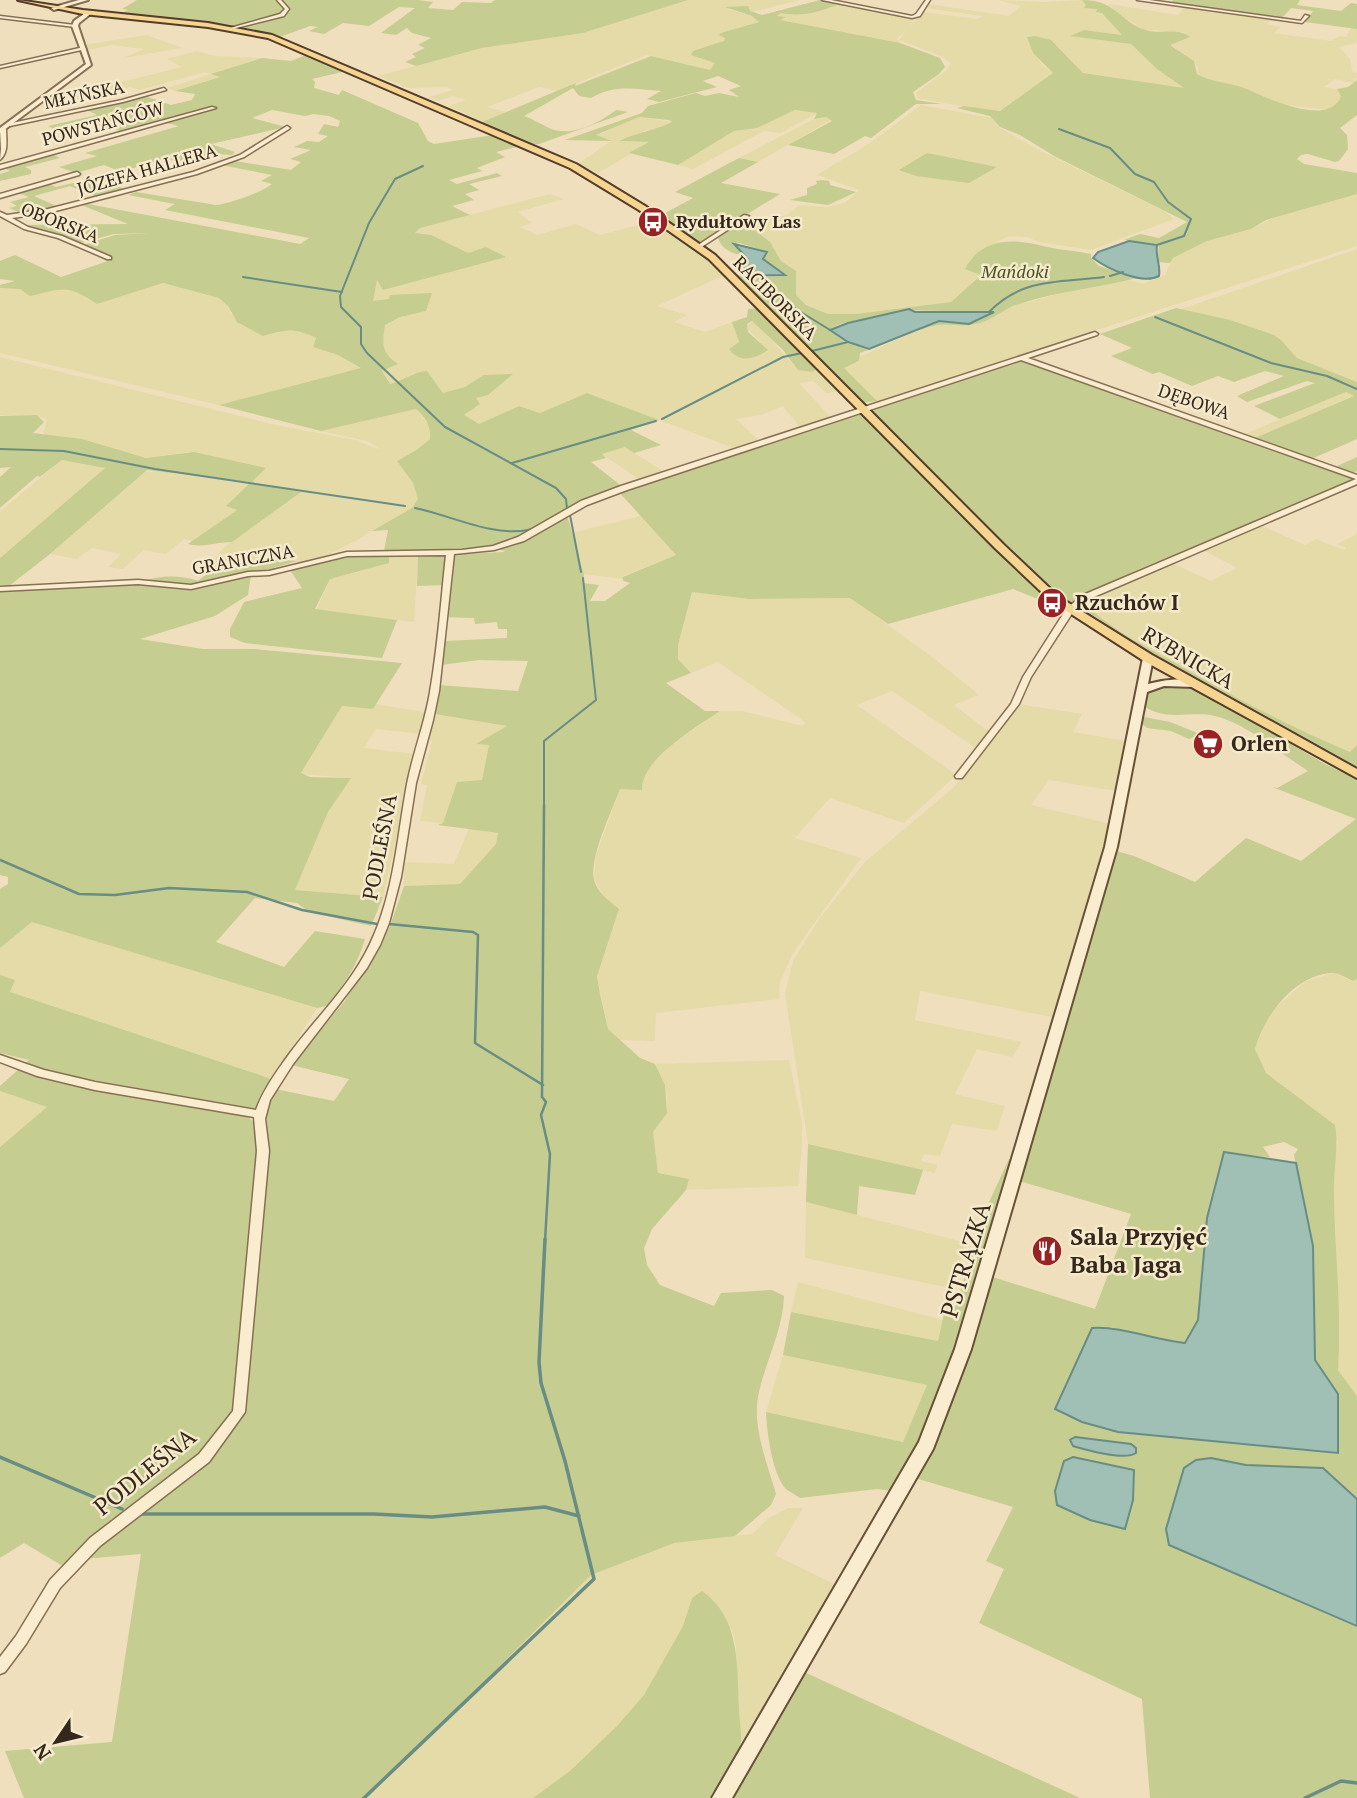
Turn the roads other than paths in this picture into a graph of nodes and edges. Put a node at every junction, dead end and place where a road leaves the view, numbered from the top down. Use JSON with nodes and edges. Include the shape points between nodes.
{"nodes":[{"id":1,"x":21,"y":0,"type":"edge"},
{"id":2,"x":31,"y":0,"type":"edge"},
{"id":3,"x":84,"y":0,"type":"edge"},
{"id":4,"x":279,"y":0,"type":"edge"},
{"id":5,"x":824,"y":0,"type":"edge"},
{"id":6,"x":928,"y":0,"type":"edge"},
{"id":7,"x":1139,"y":0,"type":"edge"},
{"id":8,"x":62,"y":6,"type":"junction"},
{"id":9,"x":90,"y":12,"type":"junction"},
{"id":10,"x":1307,"y":16,"type":"dead end"},
{"id":11,"x":0,"y":17,"type":"edge"},
{"id":12,"x":16,"y":18,"type":"junction"},
{"id":13,"x":0,"y":24,"type":"edge"},
{"id":14,"x":75,"y":26,"type":"junction"},
{"id":15,"x":232,"y":29,"type":"junction"},
{"id":16,"x":84,"y":48,"type":"junction"},
{"id":17,"x":0,"y":67,"type":"edge"},
{"id":18,"x":163,"y":89,"type":"dead end"},
{"id":19,"x":214,"y":108,"type":"dead end"},
{"id":20,"x":4,"y":128,"type":"edge"},
{"id":21,"x":287,"y":128,"type":"dead end"},
{"id":22,"x":0,"y":158,"type":"edge"},
{"id":23,"x":0,"y":167,"type":"edge"},
{"id":24,"x":77,"y":174,"type":"dead end"},
{"id":25,"x":0,"y":196,"type":"edge"},
{"id":26,"x":0,"y":214,"type":"edge"},
{"id":27,"x":746,"y":216,"type":"dead end"},
{"id":28,"x":7,"y":217,"type":"junction"},
{"id":29,"x":698,"y":247,"type":"junction"},
{"id":30,"x":109,"y":258,"type":"dead end"},
{"id":31,"x":1095,"y":334,"type":"dead end"},
{"id":32,"x":1020,"y":358,"type":"junction"},
{"id":33,"x":864,"y":409,"type":"junction"},
{"id":34,"x":1357,"y":479,"type":"edge"},
{"id":35,"x":450,"y":552,"type":"junction"},
{"id":36,"x":0,"y":589,"type":"edge"},
{"id":37,"x":1070,"y":610,"type":"junction"},
{"id":38,"x":1148,"y":658,"type":"junction"},
{"id":39,"x":1194,"y":684,"type":"junction"},
{"id":40,"x":1142,"y":690,"type":"junction"},
{"id":41,"x":1357,"y":774,"type":"edge"},
{"id":42,"x":959,"y":776,"type":"dead end"},
{"id":43,"x":0,"y":1058,"type":"edge"},
{"id":44,"x":260,"y":1114,"type":"junction"},
{"id":45,"x":0,"y":1668,"type":"edge"},
{"id":46,"x":722,"y":1798,"type":"edge"}],
"edges":[{"from":1,"to":8,"type":"main road","name":"RACIBORSKA"},
{"from":2,"to":8,"type":"main road","name":"RACIBORSKA"},
{"from":3,"to":8,"type":"main road"},
{"from":4,"to":15,"type":"street","via":[[287,9],[282,15]]},
{"from":5,"to":6,"type":"street","via":[[912,17]]},
{"from":7,"to":10,"type":"street","via":[[1302,22]]},
{"from":8,"to":9,"type":"main road","name":"RACIBORSKA"},
{"from":8,"to":9,"type":"main road","name":"RACIBORSKA"},
{"from":9,"to":14,"type":"main road"},
{"from":9,"to":15,"type":"main road","name":"RACIBORSKA"},
{"from":11,"to":12,"type":"street"},
{"from":12,"to":13,"type":"street"},
{"from":12,"to":14,"type":"street"},
{"from":14,"to":16,"type":"main road"},
{"from":15,"to":29,"type":"main road","name":"RACIBORSKA","via":[[289,42],[573,166]]},
{"from":16,"to":17,"type":"street"},
{"from":16,"to":20,"type":"main road","via":[[89,64]]},
{"from":18,"to":20,"type":"street","name":"MŁYŃSKA"},
{"from":19,"to":23,"type":"street","name":"POWSTAŃCÓW"},
{"from":20,"to":22,"type":"street"},
{"from":21,"to":28,"type":"street","name":"JÓZEFA HALLERA","via":[[242,156],[195,173],[48,211]]},
{"from":24,"to":25,"type":"street","name":"POWSTAŃCÓW"},
{"from":26,"to":28,"type":"street","name":"OBORSKA"},
{"from":27,"to":29,"type":"street"},
{"from":28,"to":30,"type":"street","name":"OBORSKA","via":[[26,229],[60,237]]},
{"from":29,"to":33,"type":"main road","name":"RACIBORSKA"},
{"from":31,"to":32,"type":"street"},
{"from":32,"to":33,"type":"street"},
{"from":32,"to":34,"type":"street","name":"DĘBOWA"},
{"from":33,"to":35,"type":"street","via":[[584,503],[507,545]]},
{"from":33,"to":37,"type":"main road","name":"RYBNICKA"},
{"from":34,"to":37,"type":"street","name":"DĘBOWA","via":[[1107,586]]},
{"from":35,"to":36,"type":"street","name":"GRANICZNA","via":[[347,554],[191,587],[138,582]]},
{"from":35,"to":44,"type":"street","name":"PODLEŚNA","via":[[431,711],[384,921],[365,965],[296,1054]]},
{"from":37,"to":38,"type":"main road","name":"RYBNICKA"},
{"from":37,"to":42,"type":"street","via":[[1015,704]]},
{"from":38,"to":39,"type":"main road","name":"RYBNICKA"},
{"from":38,"to":40,"type":"main road","name":"PSTRĄZKA"},
{"from":39,"to":40,"type":"main road","via":[[1163,683]]},
{"from":39,"to":41,"type":"main road","name":"RYBNICKA"},
{"from":40,"to":46,"type":"main road","name":"PSTRĄZKA","via":[[1111,847],[963,1349],[927,1444]]},
{"from":43,"to":44,"type":"street","via":[[95,1086]]},
{"from":44,"to":45,"type":"street","name":"PODLEŚNA","via":[[262,1151],[239,1412],[204,1458],[95,1542],[55,1584]]}]}
